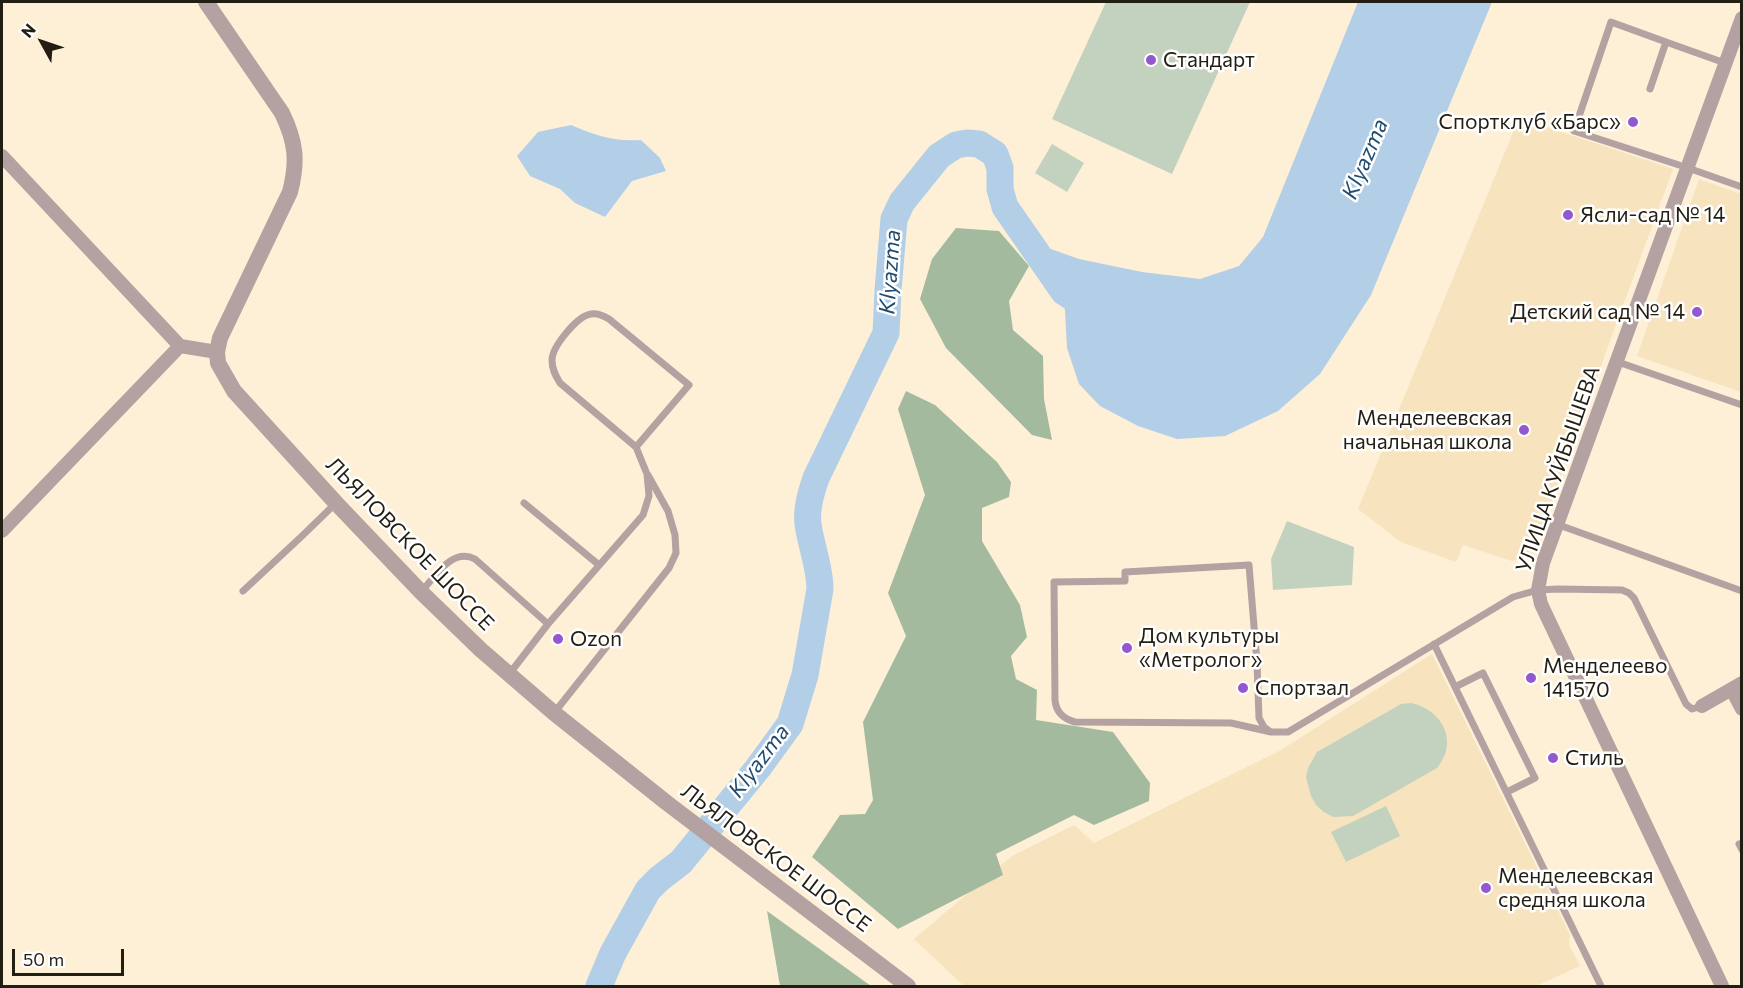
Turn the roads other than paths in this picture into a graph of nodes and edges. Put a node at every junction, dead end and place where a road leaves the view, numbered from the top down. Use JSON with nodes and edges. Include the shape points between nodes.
{"nodes":[{"id":1,"x":206,"y":2,"type":"edge"},
{"id":2,"x":1742,"y":18,"type":"edge"},
{"id":3,"x":1666,"y":42,"type":"junction"},
{"id":4,"x":1725,"y":63,"type":"junction"},
{"id":5,"x":1650,"y":89,"type":"dead end"},
{"id":6,"x":2,"y":156,"type":"edge"},
{"id":7,"x":1683,"y":167,"type":"junction"},
{"id":8,"x":1742,"y":187,"type":"edge"},
{"id":9,"x":180,"y":345,"type":"junction"},
{"id":10,"x":217,"y":352,"type":"junction"},
{"id":11,"x":1618,"y":362,"type":"junction"},
{"id":12,"x":1742,"y":405,"type":"edge"},
{"id":13,"x":636,"y":447,"type":"junction"},
{"id":14,"x":647,"y":474,"type":"junction"},
{"id":15,"x":336,"y":503,"type":"junction"},
{"id":16,"x":524,"y":503,"type":"dead end"},
{"id":17,"x":1559,"y":525,"type":"junction"},
{"id":18,"x":2,"y":531,"type":"edge"},
{"id":19,"x":599,"y":565,"type":"junction"},
{"id":20,"x":243,"y":591,"type":"dead end"},
{"id":21,"x":1538,"y":591,"type":"junction"},
{"id":22,"x":1742,"y":591,"type":"edge"},
{"id":23,"x":421,"y":592,"type":"junction"},
{"id":24,"x":548,"y":624,"type":"junction"},
{"id":25,"x":1434,"y":644,"type":"junction"},
{"id":26,"x":508,"y":674,"type":"junction"},
{"id":27,"x":1737,"y":686,"type":"edge"},
{"id":28,"x":1455,"y":687,"type":"junction"},
{"id":29,"x":1702,"y":706,"type":"joint"},
{"id":30,"x":1742,"y":709,"type":"edge"},
{"id":31,"x":554,"y":713,"type":"junction"},
{"id":32,"x":1271,"y":732,"type":"junction"},
{"id":33,"x":1507,"y":792,"type":"junction"},
{"id":34,"x":908,"y":987,"type":"edge"},
{"id":35,"x":1601,"y":987,"type":"edge"},
{"id":36,"x":1722,"y":987,"type":"edge"}],
"edges":[{"from":1,"to":10,"type":"street","via":[[290,128],[296,157],[290,192]]},
{"from":2,"to":4,"type":"street","name":"УЛИЦА КУЙБЫШЕВА"},
{"from":3,"to":4,"type":"lane"},
{"from":3,"to":5,"type":"lane"},
{"from":3,"to":7,"type":"lane","via":[[1611,22],[1575,131]]},
{"from":4,"to":7,"type":"street","name":"УЛИЦА КУЙБЫШЕВА"},
{"from":6,"to":9,"type":"street"},
{"from":7,"to":8,"type":"lane"},
{"from":7,"to":11,"type":"street","name":"УЛИЦА КУЙБЫШЕВА"},
{"from":9,"to":10,"type":"street"},
{"from":9,"to":18,"type":"street"},
{"from":10,"to":15,"type":"street","name":"ЛЬЯЛОВСКОЕ ШОССЕ","via":[[218,363],[234,391]]},
{"from":11,"to":12,"type":"lane"},
{"from":11,"to":17,"type":"street","name":"УЛИЦА КУЙБЫШЕВА"},
{"from":13,"to":13,"type":"lane","via":[[689,385],[609,319],[591,314],[575,323],[557,346],[551,357],[552,369],[560,383]]},
{"from":13,"to":14,"type":"lane"},
{"from":14,"to":19,"type":"lane","via":[[649,496],[643,515]]},
{"from":14,"to":31,"type":"lane","via":[[668,511],[676,553],[669,568]]},
{"from":15,"to":20,"type":"lane"},
{"from":15,"to":23,"type":"street","name":"ЛЬЯЛОВСКОЕ ШОССЕ"},
{"from":16,"to":19,"type":"lane"},
{"from":17,"to":21,"type":"street","name":"УЛИЦА КУЙБЫШЕВА"},
{"from":17,"to":22,"type":"lane"},
{"from":19,"to":24,"type":"lane"},
{"from":21,"to":25,"type":"lane","via":[[1513,597]]},
{"from":21,"to":29,"type":"lane","via":[[1629,593],[1686,704],[1692,709]]},
{"from":21,"to":36,"type":"street","name":"УЛИЦА КУЙБЫШЕВА"},
{"from":23,"to":24,"type":"lane","via":[[447,563],[467,555]]},
{"from":23,"to":26,"type":"street","name":"ЛЬЯЛОВСКОЕ ШОССЕ"},
{"from":24,"to":26,"type":"lane"},
{"from":25,"to":28,"type":"lane"},
{"from":25,"to":32,"type":"lane","via":[[1288,732]]},
{"from":26,"to":31,"type":"street","name":"ЛЬЯЛОВСКОЕ ШОССЕ"},
{"from":27,"to":29,"type":"street"},
{"from":27,"to":30,"type":"street"},
{"from":28,"to":33,"type":"lane"},
{"from":28,"to":33,"type":"lane","via":[[1483,673],[1489,684],[1535,778]]},
{"from":31,"to":34,"type":"street","name":"ЛЬЯЛОВСКОЕ ШОССЕ"},
{"from":32,"to":32,"type":"lane","via":[[1259,718],[1249,565],[1125,572],[1125,581],[1054,582],[1055,700],[1056,708],[1068,720],[1231,723]]},
{"from":33,"to":35,"type":"lane"}]}
